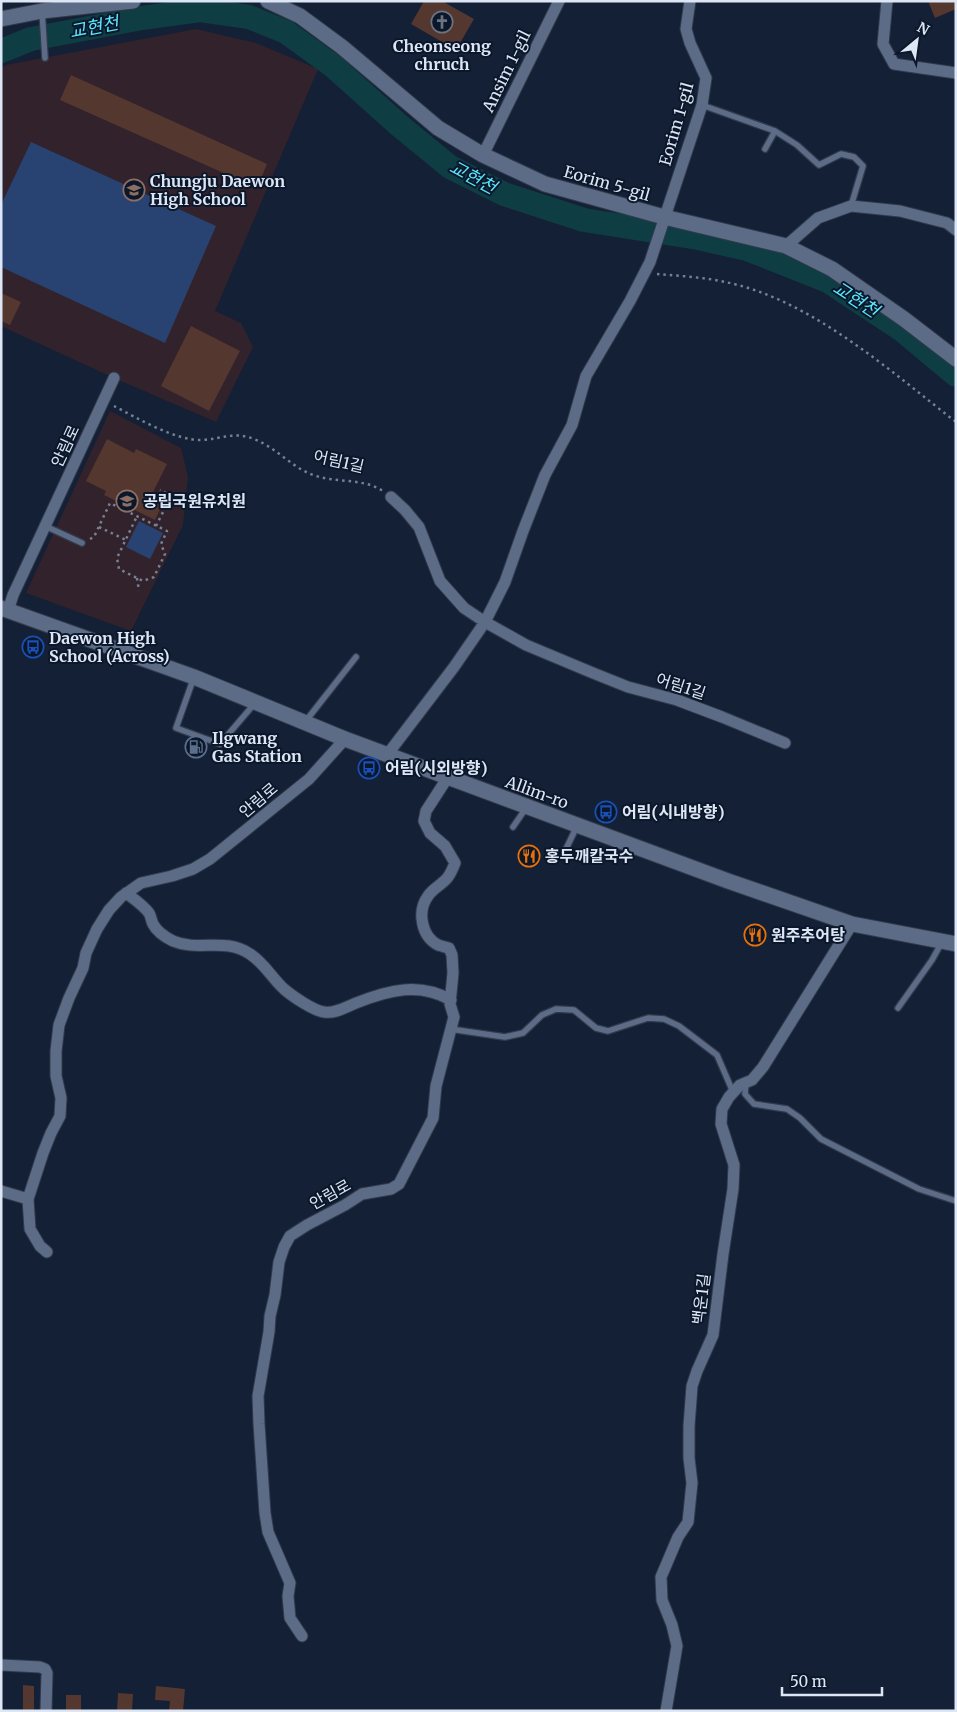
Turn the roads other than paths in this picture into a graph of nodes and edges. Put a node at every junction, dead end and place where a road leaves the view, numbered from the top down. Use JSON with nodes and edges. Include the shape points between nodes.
{"nodes":[{"id":1,"x":133,"y":1,"type":"edge"},
{"id":2,"x":268,"y":1,"type":"edge"},
{"id":3,"x":559,"y":1,"type":"edge"},
{"id":4,"x":690,"y":1,"type":"edge"},
{"id":5,"x":887,"y":1,"type":"edge"},
{"id":6,"x":42,"y":11,"type":"junction"},
{"id":7,"x":1,"y":19,"type":"edge"},
{"id":8,"x":45,"y":58,"type":"dead end"},
{"id":9,"x":956,"y":73,"type":"edge"},
{"id":10,"x":702,"y":105,"type":"junction"},
{"id":11,"x":775,"y":131,"type":"junction"},
{"id":12,"x":765,"y":149,"type":"dead end"},
{"id":13,"x":483,"y":155,"type":"junction"},
{"id":14,"x":851,"y":206,"type":"junction"},
{"id":15,"x":662,"y":223,"type":"junction"},
{"id":16,"x":956,"y":230,"type":"edge"},
{"id":17,"x":786,"y":246,"type":"junction"},
{"id":18,"x":956,"y":359,"type":"edge"},
{"id":19,"x":114,"y":378,"type":"dead end"},
{"id":20,"x":391,"y":497,"type":"road end"},
{"id":21,"x":45,"y":526,"type":"junction"},
{"id":22,"x":82,"y":543,"type":"road end"},
{"id":23,"x":5,"y":609,"type":"edge"},
{"id":24,"x":485,"y":622,"type":"junction"},
{"id":25,"x":356,"y":657,"type":"dead end"},
{"id":26,"x":194,"y":677,"type":"junction"},
{"id":27,"x":256,"y":702,"type":"junction"},
{"id":28,"x":305,"y":722,"type":"junction"},
{"id":29,"x":345,"y":739,"type":"junction"},
{"id":30,"x":785,"y":743,"type":"dead end"},
{"id":31,"x":387,"y":755,"type":"junction"},
{"id":32,"x":448,"y":777,"type":"junction"},
{"id":33,"x":527,"y":806,"type":"junction"},
{"id":34,"x":577,"y":825,"type":"junction"},
{"id":35,"x":513,"y":827,"type":"dead end"},
{"id":36,"x":566,"y":849,"type":"dead end"},
{"id":37,"x":126,"y":893,"type":"junction"},
{"id":38,"x":852,"y":924,"type":"junction"},
{"id":39,"x":949,"y":943,"type":"edge"},
{"id":40,"x":451,"y":1000,"type":"junction"},
{"id":41,"x":898,"y":1008,"type":"dead end"},
{"id":42,"x":450,"y":1029,"type":"junction"},
{"id":43,"x":746,"y":1082,"type":"junction"},
{"id":44,"x":733,"y":1092,"type":"junction"},
{"id":45,"x":1,"y":1191,"type":"edge"},
{"id":46,"x":28,"y":1199,"type":"junction"},
{"id":47,"x":956,"y":1201,"type":"edge"},
{"id":48,"x":47,"y":1252,"type":"dead end"},
{"id":49,"x":302,"y":1636,"type":"dead end"},
{"id":50,"x":1,"y":1665,"type":"edge"},
{"id":51,"x":46,"y":1711,"type":"edge"},
{"id":52,"x":666,"y":1711,"type":"edge"}],
"edges":[{"from":1,"to":6,"type":"street"},
{"from":2,"to":13,"type":"street","name":"Eorim 5-gil","via":[[300,16],[438,128]]},
{"from":3,"to":13,"type":"street","name":"Ansim 1-gil"},
{"from":4,"to":10,"type":"street","name":"Eorim 1-gil","via":[[686,29],[706,78]]},
{"from":5,"to":9,"type":"street","via":[[883,44],[894,64]]},
{"from":6,"to":7,"type":"street"},
{"from":6,"to":8,"type":"lane"},
{"from":10,"to":11,"type":"lane"},
{"from":10,"to":15,"type":"street","name":"Eorim 1-gil"},
{"from":11,"to":12,"type":"lane"},
{"from":11,"to":14,"type":"lane","via":[[819,165],[842,154],[854,157],[863,166]]},
{"from":13,"to":15,"type":"street","name":"Eorim 5-gil","via":[[545,184]]},
{"from":14,"to":16,"type":"street","via":[[900,211],[947,223]]},
{"from":14,"to":17,"type":"street","via":[[818,218]]},
{"from":15,"to":17,"type":"street","name":"Eorim 5-gil"},
{"from":15,"to":24,"type":"street","name":"Eorim 1-gil","via":[[647,267],[630,302],[586,376],[572,425],[545,475],[505,582]]},
{"from":17,"to":18,"type":"street","name":"Eorim 5-gil","via":[[832,269]]},
{"from":19,"to":21,"type":"street","name":"안림로"},
{"from":20,"to":24,"type":"street","name":"어림1길","via":[[419,527],[440,581],[464,608]]},
{"from":21,"to":22,"type":"lane"},
{"from":21,"to":23,"type":"street","name":"안림로"},
{"from":23,"to":26,"type":"street","name":"Allim-ro"},
{"from":24,"to":30,"type":"street","name":"어림1길","via":[[526,645],[593,673],[686,704]]},
{"from":24,"to":31,"type":"street"},
{"from":25,"to":28,"type":"lane"},
{"from":26,"to":27,"type":"street","name":"Allim-ro"},
{"from":26,"to":27,"type":"lane","via":[[176,728],[220,744]]},
{"from":27,"to":28,"type":"street","name":"Allim-ro"},
{"from":28,"to":29,"type":"street","name":"Allim-ro"},
{"from":29,"to":31,"type":"street","name":"Allim-ro"},
{"from":29,"to":37,"type":"street","name":"안림로","via":[[310,779],[210,859],[193,869],[141,883]]},
{"from":31,"to":32,"type":"street","name":"Allim-ro"},
{"from":32,"to":33,"type":"street","name":"Allim-ro"},
{"from":32,"to":40,"type":"street","name":"안림로","via":[[426,811],[424,821],[456,863],[448,878],[426,898],[422,924],[428,936],[436,944],[449,948],[452,955]]},
{"from":33,"to":34,"type":"street","name":"Allim-ro"},
{"from":33,"to":35,"type":"lane"},
{"from":34,"to":36,"type":"lane"},
{"from":34,"to":38,"type":"street","name":"Allim-ro"},
{"from":37,"to":40,"type":"street","via":[[139,902],[162,935],[187,945],[236,946],[261,963],[285,990],[324,1012],[337,1011],[382,993],[397,991],[429,990]]},
{"from":37,"to":46,"type":"street","name":"안림로","via":[[109,910],[97,929],[68,998],[56,1051],[60,1116],[48,1140]]},
{"from":38,"to":39,"type":"street","name":"Allim-ro"},
{"from":38,"to":43,"type":"street","name":"백운1길","via":[[763,1067]]},
{"from":39,"to":41,"type":"lane","via":[[932,960]]},
{"from":40,"to":42,"type":"street","name":"안림로","via":[[454,1017]]},
{"from":42,"to":44,"type":"lane","via":[[505,1037],[522,1033],[542,1015],[556,1009],[574,1010],[596,1028],[608,1031],[648,1018],[664,1019],[679,1026],[717,1055]]},
{"from":42,"to":49,"type":"street","name":"안림로","via":[[436,1086],[434,1118],[399,1184],[391,1189],[362,1194],[308,1224],[290,1236],[279,1262],[258,1396],[265,1513],[268,1532],[290,1583],[290,1618]]},
{"from":43,"to":44,"type":"street","name":"백운1길"},
{"from":43,"to":47,"type":"lane","via":[[745,1094],[754,1104],[787,1109],[821,1138],[919,1189]]},
{"from":44,"to":52,"type":"street","name":"백운1길","via":[[722,1109],[721,1124],[734,1165],[713,1335],[692,1386],[689,1426],[692,1483],[688,1522],[661,1577],[662,1600],[677,1646]]},
{"from":45,"to":46,"type":"street"},
{"from":46,"to":48,"type":"street","name":"안림로","via":[[30,1229]]},
{"from":50,"to":51,"type":"street","via":[[45,1669]]}]}
